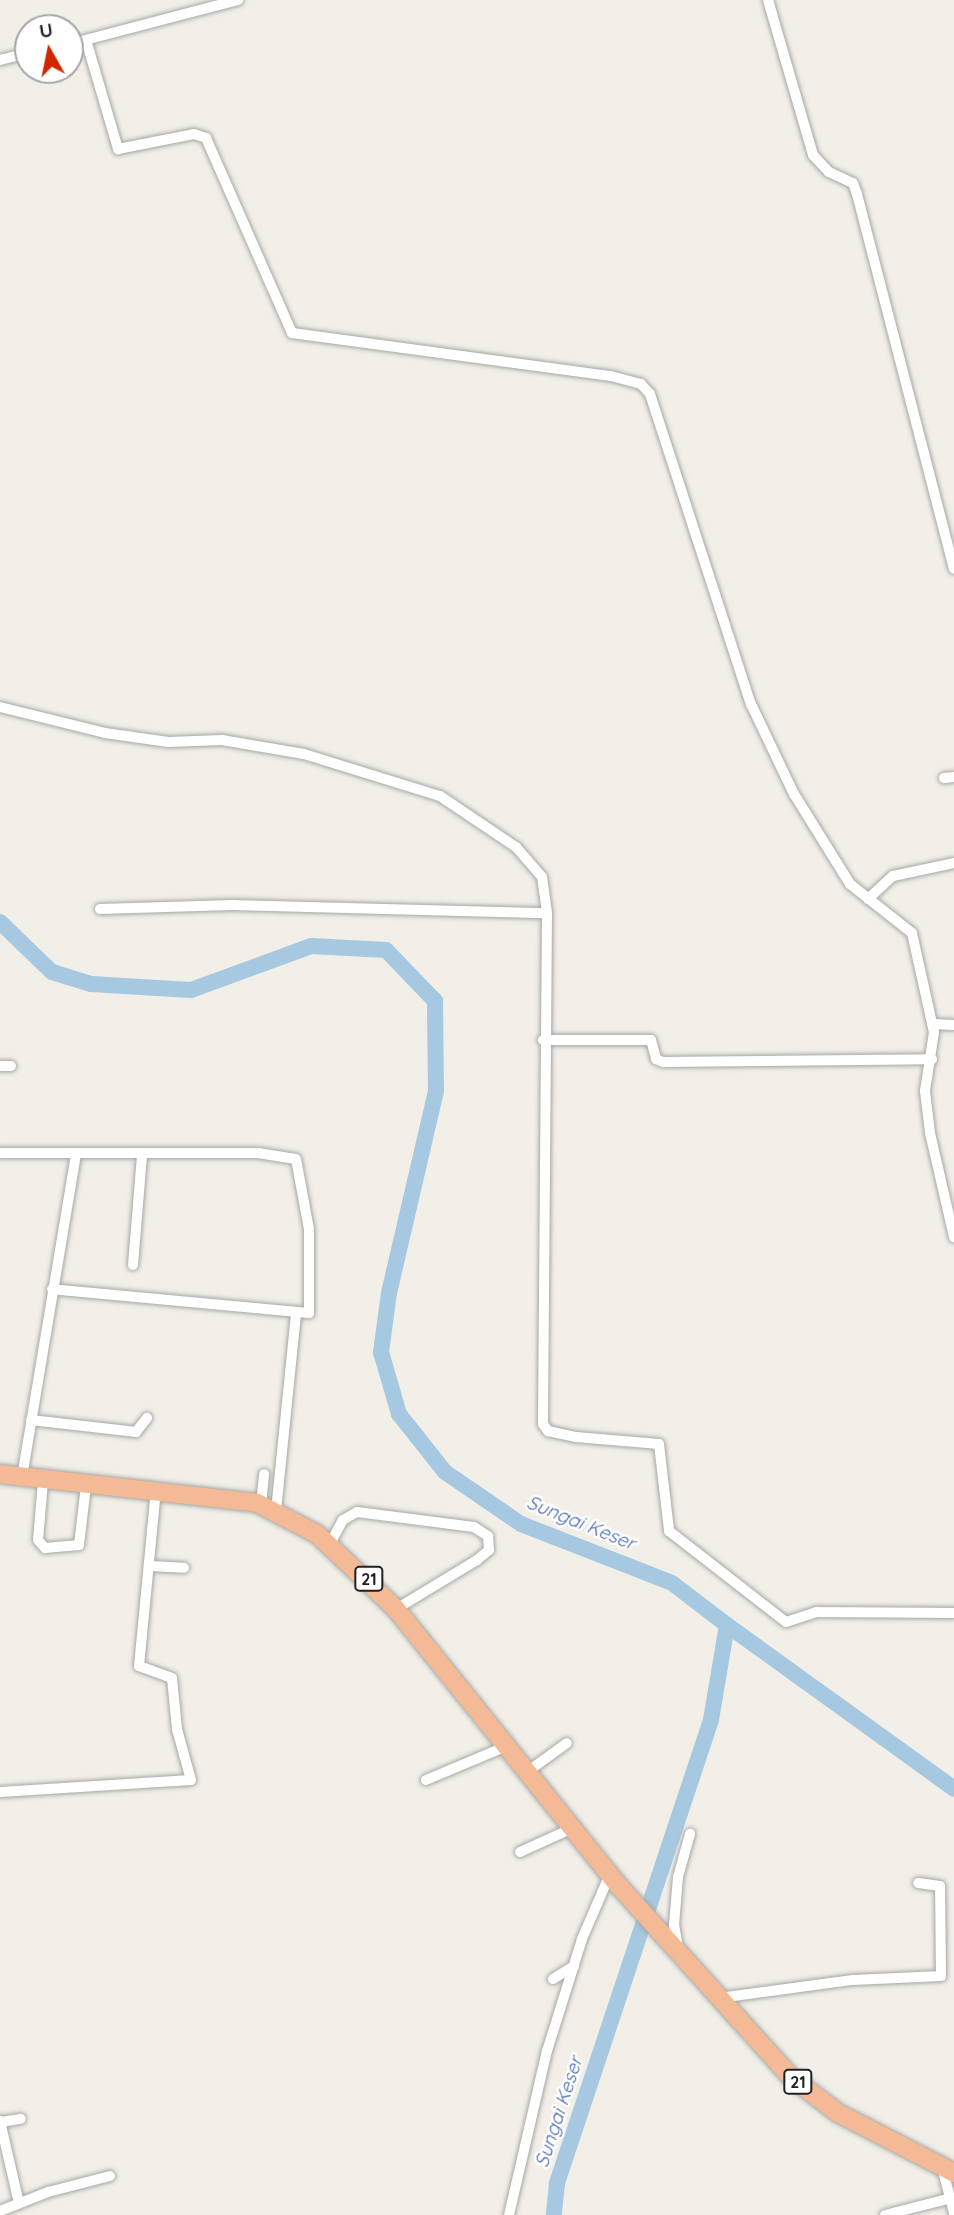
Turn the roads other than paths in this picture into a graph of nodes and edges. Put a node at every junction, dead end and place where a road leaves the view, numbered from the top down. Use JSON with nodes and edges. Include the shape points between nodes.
{"nodes":[{"id":1,"x":238,"y":0,"type":"edge"},
{"id":2,"x":768,"y":0,"type":"edge"},
{"id":3,"x":86,"y":40,"type":"joint"},
{"id":4,"x":954,"y":569,"type":"edge"},
{"id":5,"x":0,"y":707,"type":"edge"},
{"id":6,"x":954,"y":863,"type":"edge"},
{"id":7,"x":868,"y":899,"type":"junction"},
{"id":8,"x":100,"y":909,"type":"dead end"},
{"id":9,"x":547,"y":914,"type":"junction"},
{"id":10,"x":933,"y":1024,"type":"junction"},
{"id":11,"x":954,"y":1025,"type":"edge"},
{"id":12,"x":543,"y":1040,"type":"junction"},
{"id":13,"x":930,"y":1059,"type":"junction"},
{"id":14,"x":0,"y":1153,"type":"edge"},
{"id":15,"x":76,"y":1153,"type":"junction"},
{"id":16,"x":142,"y":1156,"type":"junction"},
{"id":17,"x":954,"y":1237,"type":"edge"},
{"id":18,"x":133,"y":1265,"type":"dead end"},
{"id":19,"x":52,"y":1289,"type":"junction"},
{"id":20,"x":296,"y":1313,"type":"junction"},
{"id":21,"x":147,"y":1418,"type":"dead end"},
{"id":22,"x":32,"y":1420,"type":"junction"},
{"id":23,"x":0,"y":1474,"type":"edge"},
{"id":24,"x":264,"y":1474,"type":"dead end"},
{"id":25,"x":22,"y":1477,"type":"junction"},
{"id":26,"x":43,"y":1481,"type":"junction"},
{"id":27,"x":86,"y":1485,"type":"junction"},
{"id":28,"x":156,"y":1492,"type":"junction"},
{"id":29,"x":268,"y":1508,"type":"junction"},
{"id":30,"x":330,"y":1544,"type":"junction"},
{"id":31,"x":150,"y":1566,"type":"junction"},
{"id":32,"x":184,"y":1568,"type":"dead end"},
{"id":33,"x":396,"y":1609,"type":"junction"},
{"id":34,"x":954,"y":1613,"type":"edge"},
{"id":35,"x":567,"y":1743,"type":"dead end"},
{"id":36,"x":506,"y":1746,"type":"junction"},
{"id":37,"x":527,"y":1772,"type":"junction"},
{"id":38,"x":426,"y":1780,"type":"dead end"},
{"id":39,"x":0,"y":1791,"type":"edge"},
{"id":40,"x":573,"y":1828,"type":"junction"},
{"id":41,"x":690,"y":1834,"type":"dead end"},
{"id":42,"x":520,"y":1852,"type":"dead end"},
{"id":43,"x":614,"y":1879,"type":"junction"},
{"id":44,"x":918,"y":1883,"type":"dead end"},
{"id":45,"x":679,"y":1955,"type":"junction"},
{"id":46,"x":573,"y":1966,"type":"junction"},
{"id":47,"x":554,"y":1979,"type":"dead end"},
{"id":48,"x":717,"y":1998,"type":"junction"},
{"id":49,"x":21,"y":2119,"type":"dead end"},
{"id":50,"x":1,"y":2121,"type":"edge"},
{"id":51,"x":948,"y":2170,"type":"edge"},
{"id":52,"x":110,"y":2176,"type":"dead end"},
{"id":53,"x":951,"y":2198,"type":"junction"},
{"id":54,"x":19,"y":2203,"type":"junction"},
{"id":55,"x":0,"y":2211,"type":"edge"},
{"id":56,"x":954,"y":2213,"type":"edge"},
{"id":57,"x":509,"y":2215,"type":"edge"},
{"id":58,"x":886,"y":2215,"type":"edge"}],
"edges":[{"from":1,"to":3,"type":"street"},
{"from":2,"to":4,"type":"street","via":[[813,155],[829,172],[853,183],[857,194]]},
{"from":3,"to":7,"type":"street","via":[[118,149],[194,134],[206,138],[292,332],[641,384],[650,394],[751,704],[810,823],[850,884]]},
{"from":5,"to":9,"type":"street","via":[[105,733],[168,742],[222,740],[304,754],[440,796],[535,865],[542,877]]},
{"from":6,"to":7,"type":"street","via":[[893,876]]},
{"from":7,"to":10,"type":"street","via":[[912,933]]},
{"from":8,"to":9,"type":"street","via":[[232,905]]},
{"from":9,"to":12,"type":"street"},
{"from":10,"to":11,"type":"street"},
{"from":10,"to":13,"type":"street"},
{"from":12,"to":13,"type":"street","via":[[651,1040],[656,1059],[663,1062]]},
{"from":12,"to":34,"type":"street","via":[[545,1428],[659,1444],[669,1531],[786,1622],[829,1612]]},
{"from":13,"to":17,"type":"street","via":[[925,1098],[941,1199]]},
{"from":14,"to":15,"type":"street"},
{"from":15,"to":16,"type":"street"},
{"from":15,"to":19,"type":"street"},
{"from":16,"to":18,"type":"street"},
{"from":16,"to":20,"type":"street","via":[[294,1157],[309,1229],[311,1307],[309,1313]]},
{"from":19,"to":20,"type":"street"},
{"from":19,"to":22,"type":"street"},
{"from":20,"to":29,"type":"street"},
{"from":21,"to":22,"type":"street","via":[[136,1432]]},
{"from":22,"to":25,"type":"street"},
{"from":23,"to":25,"type":"highway","number":"21"},
{"from":24,"to":29,"type":"street"},
{"from":25,"to":26,"type":"highway","number":"21"},
{"from":26,"to":27,"type":"highway","number":"21"},
{"from":26,"to":27,"type":"street","via":[[38,1540],[45,1548],[79,1545]]},
{"from":27,"to":28,"type":"highway","number":"21"},
{"from":28,"to":29,"type":"highway","number":"21"},
{"from":28,"to":31,"type":"street"},
{"from":29,"to":30,"type":"highway","number":"21"},
{"from":30,"to":33,"type":"highway","number":"21"},
{"from":30,"to":33,"type":"street","via":[[343,1520],[357,1512],[474,1527],[488,1536],[489,1550],[477,1560]]},
{"from":31,"to":32,"type":"street"},
{"from":31,"to":39,"type":"street","via":[[139,1666],[172,1678],[177,1729],[191,1780]]},
{"from":33,"to":36,"type":"highway","number":"21"},
{"from":35,"to":37,"type":"street"},
{"from":36,"to":37,"type":"highway","number":"21"},
{"from":36,"to":38,"type":"street"},
{"from":37,"to":40,"type":"highway","number":"21"},
{"from":40,"to":42,"type":"street"},
{"from":40,"to":43,"type":"highway","number":"21"},
{"from":41,"to":45,"type":"street","via":[[674,1925]]},
{"from":43,"to":45,"type":"highway","number":"21"},
{"from":43,"to":46,"type":"street"},
{"from":44,"to":48,"type":"street","via":[[940,1886],[941,1976],[853,1980]]},
{"from":45,"to":48,"type":"highway","number":"21"},
{"from":46,"to":47,"type":"street"},
{"from":46,"to":57,"type":"street"},
{"from":48,"to":51,"type":"highway","number":"21","via":[[825,2105]]},
{"from":49,"to":50,"type":"street"},
{"from":50,"to":54,"type":"street"},
{"from":51,"to":53,"type":"street"},
{"from":52,"to":54,"type":"street"},
{"from":53,"to":56,"type":"street"},
{"from":53,"to":58,"type":"street"},
{"from":54,"to":55,"type":"street"}]}
